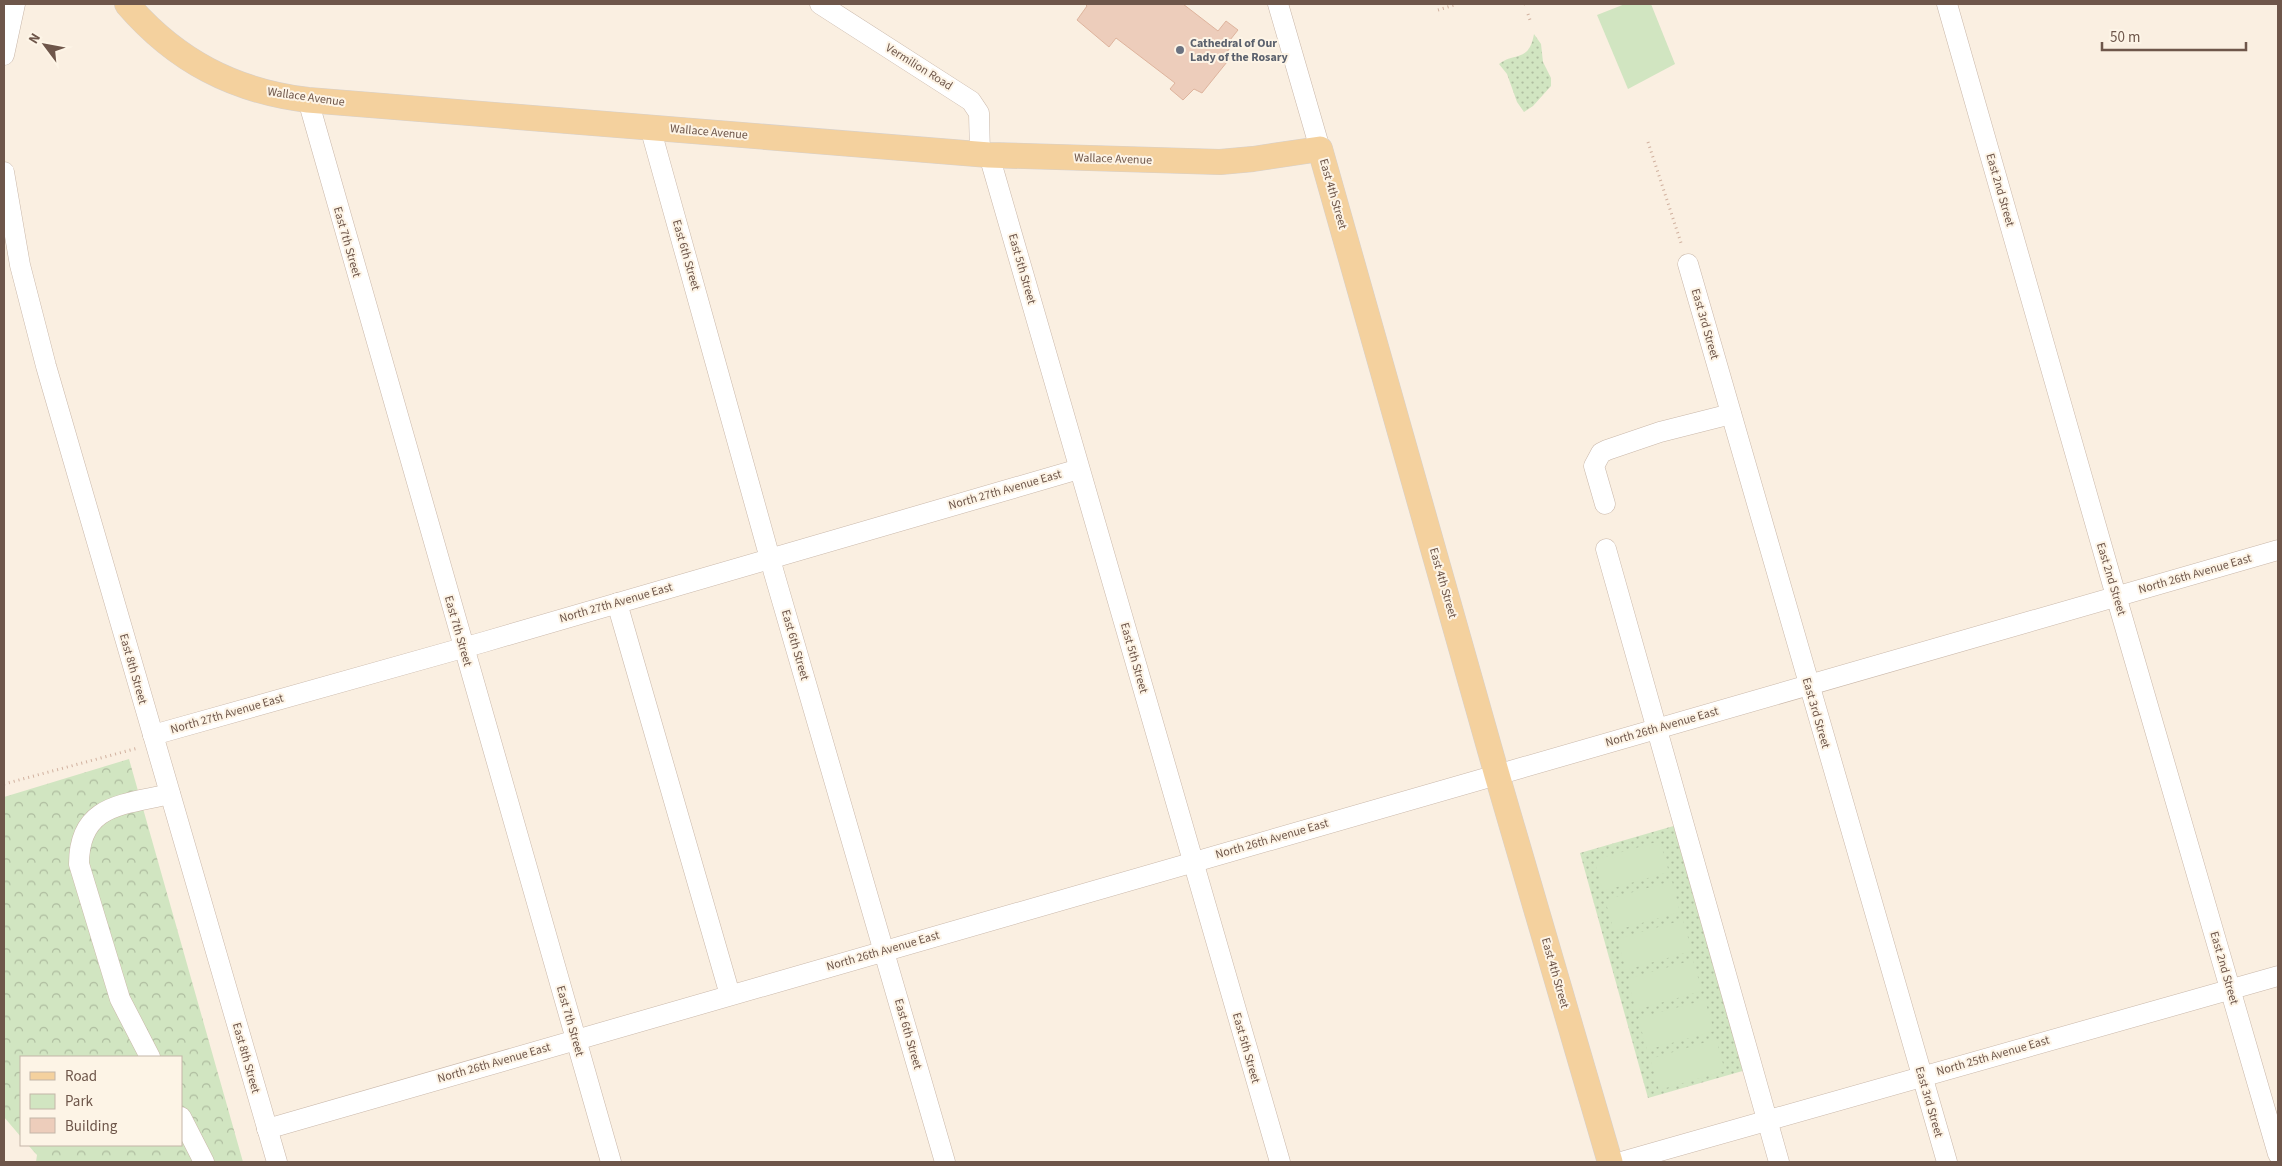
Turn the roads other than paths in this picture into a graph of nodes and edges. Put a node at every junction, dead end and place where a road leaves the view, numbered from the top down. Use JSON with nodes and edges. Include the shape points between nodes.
{"nodes":[{"id":1,"x":16,"y":4,"type":"edge"},
{"id":2,"x":127,"y":4,"type":"edge"},
{"id":3,"x":820,"y":4,"type":"edge"},
{"id":4,"x":1278,"y":4,"type":"edge"},
{"id":5,"x":1947,"y":4,"type":"edge"},
{"id":6,"x":4,"y":55,"type":"edge"},
{"id":7,"x":308,"y":100,"type":"junction"},
{"id":8,"x":650,"y":127,"type":"junction"},
{"id":9,"x":1320,"y":148,"type":"junction"},
{"id":10,"x":984,"y":154,"type":"junction"},
{"id":11,"x":4,"y":172,"type":"edge"},
{"id":12,"x":1688,"y":264,"type":"road end"},
{"id":13,"x":1731,"y":414,"type":"junction"},
{"id":14,"x":1080,"y":469,"type":"junction"},
{"id":15,"x":1605,"y":504,"type":"dead end"},
{"id":16,"x":1606,"y":549,"type":"dead end"},
{"id":17,"x":2278,"y":550,"type":"edge"},
{"id":18,"x":770,"y":558,"type":"junction"},
{"id":19,"x":2116,"y":597,"type":"junction"},
{"id":20,"x":617,"y":603,"type":"junction"},
{"id":21,"x":463,"y":648,"type":"junction"},
{"id":22,"x":1808,"y":685,"type":"junction"},
{"id":23,"x":1655,"y":729,"type":"junction"},
{"id":24,"x":154,"y":739,"type":"junction"},
{"id":25,"x":1497,"y":775,"type":"junction"},
{"id":26,"x":170,"y":794,"type":"junction"},
{"id":27,"x":1193,"y":862,"type":"junction"},
{"id":28,"x":884,"y":951,"type":"junction"},
{"id":29,"x":2278,"y":976,"type":"edge"},
{"id":30,"x":2230,"y":990,"type":"junction"},
{"id":31,"x":730,"y":996,"type":"junction"},
{"id":32,"x":576,"y":1040,"type":"junction"},
{"id":33,"x":149,"y":1056,"type":"edge"},
{"id":34,"x":1921,"y":1075,"type":"junction"},
{"id":35,"x":182,"y":1119,"type":"edge"},
{"id":36,"x":1766,"y":1121,"type":"junction"},
{"id":37,"x":267,"y":1129,"type":"junction"},
{"id":38,"x":2278,"y":1154,"type":"edge"},
{"id":39,"x":204,"y":1162,"type":"edge"},
{"id":40,"x":277,"y":1162,"type":"edge"},
{"id":41,"x":611,"y":1162,"type":"edge"},
{"id":42,"x":945,"y":1162,"type":"edge"},
{"id":43,"x":1280,"y":1162,"type":"edge"},
{"id":44,"x":1610,"y":1162,"type":"edge"},
{"id":45,"x":1621,"y":1162,"type":"edge"},
{"id":46,"x":1778,"y":1162,"type":"edge"},
{"id":47,"x":1947,"y":1162,"type":"edge"}],
"edges":[{"from":1,"to":6,"type":"street"},
{"from":2,"to":7,"type":"main road","name":"Wallace Avenue","via":[[160,38],[218,76],[263,92]]},
{"from":3,"to":10,"type":"street","name":"Vermilion Road","via":[[971,101],[979,113]]},
{"from":4,"to":9,"type":"street","name":"East 4th Street"},
{"from":5,"to":19,"type":"street","name":"East 2nd Street"},
{"from":7,"to":8,"type":"main road","name":"Wallace Avenue"},
{"from":7,"to":21,"type":"street","name":"East 7th Street"},
{"from":8,"to":10,"type":"main road","name":"Wallace Avenue"},
{"from":8,"to":18,"type":"street","name":"East 6th Street"},
{"from":9,"to":10,"type":"main road","name":"Wallace Avenue","via":[[1220,162]]},
{"from":9,"to":25,"type":"main road","name":"East 4th Street"},
{"from":10,"to":14,"type":"street","name":"East 5th Street"},
{"from":11,"to":24,"type":"street","name":"East 8th Street","via":[[20,265],[46,366]]},
{"from":12,"to":13,"type":"street","name":"East 3rd Street"},
{"from":13,"to":15,"type":"street","via":[[1660,432],[1601,454],[1594,466]]},
{"from":13,"to":22,"type":"street","name":"East 3rd Street"},
{"from":14,"to":18,"type":"street","name":"North 27th Avenue East"},
{"from":14,"to":27,"type":"street","name":"East 5th Street"},
{"from":16,"to":23,"type":"street"},
{"from":17,"to":19,"type":"street","name":"North 26th Avenue East"},
{"from":18,"to":20,"type":"street","name":"North 27th Avenue East"},
{"from":18,"to":28,"type":"street","name":"East 6th Street"},
{"from":19,"to":22,"type":"street","name":"North 26th Avenue East"},
{"from":19,"to":30,"type":"street","name":"East 2nd Street"},
{"from":20,"to":21,"type":"street","name":"North 27th Avenue East"},
{"from":20,"to":31,"type":"street"},
{"from":21,"to":24,"type":"street","name":"North 27th Avenue East"},
{"from":21,"to":32,"type":"street","name":"East 7th Street"},
{"from":22,"to":23,"type":"street","name":"North 26th Avenue East"},
{"from":22,"to":34,"type":"street","name":"East 3rd Street"},
{"from":23,"to":25,"type":"street","name":"North 26th Avenue East"},
{"from":23,"to":36,"type":"street"},
{"from":24,"to":26,"type":"street","name":"East 8th Street"},
{"from":25,"to":27,"type":"street","name":"North 26th Avenue East"},
{"from":25,"to":44,"type":"main road","name":"East 4th Street"},
{"from":26,"to":33,"type":"street","via":[[116,806],[98,815],[88,826],[79,846],[79,864],[120,999]]},
{"from":26,"to":37,"type":"street","name":"East 8th Street"},
{"from":27,"to":28,"type":"street","name":"North 26th Avenue East"},
{"from":27,"to":43,"type":"street","name":"East 5th Street"},
{"from":28,"to":31,"type":"street","name":"North 26th Avenue East"},
{"from":28,"to":42,"type":"street","name":"East 6th Street"},
{"from":29,"to":30,"type":"street","name":"North 25th Avenue East"},
{"from":30,"to":34,"type":"street","name":"North 25th Avenue East"},
{"from":30,"to":38,"type":"street","name":"East 2nd Street"},
{"from":31,"to":32,"type":"street","name":"North 26th Avenue East"},
{"from":32,"to":37,"type":"street","name":"North 26th Avenue East"},
{"from":32,"to":41,"type":"street","name":"East 7th Street"},
{"from":34,"to":36,"type":"street","name":"North 25th Avenue East"},
{"from":34,"to":47,"type":"street","name":"East 3rd Street"},
{"from":35,"to":39,"type":"street"},
{"from":36,"to":45,"type":"street","name":"North 25th Avenue East"},
{"from":36,"to":46,"type":"street"},
{"from":37,"to":40,"type":"street","name":"East 8th Street"}]}
